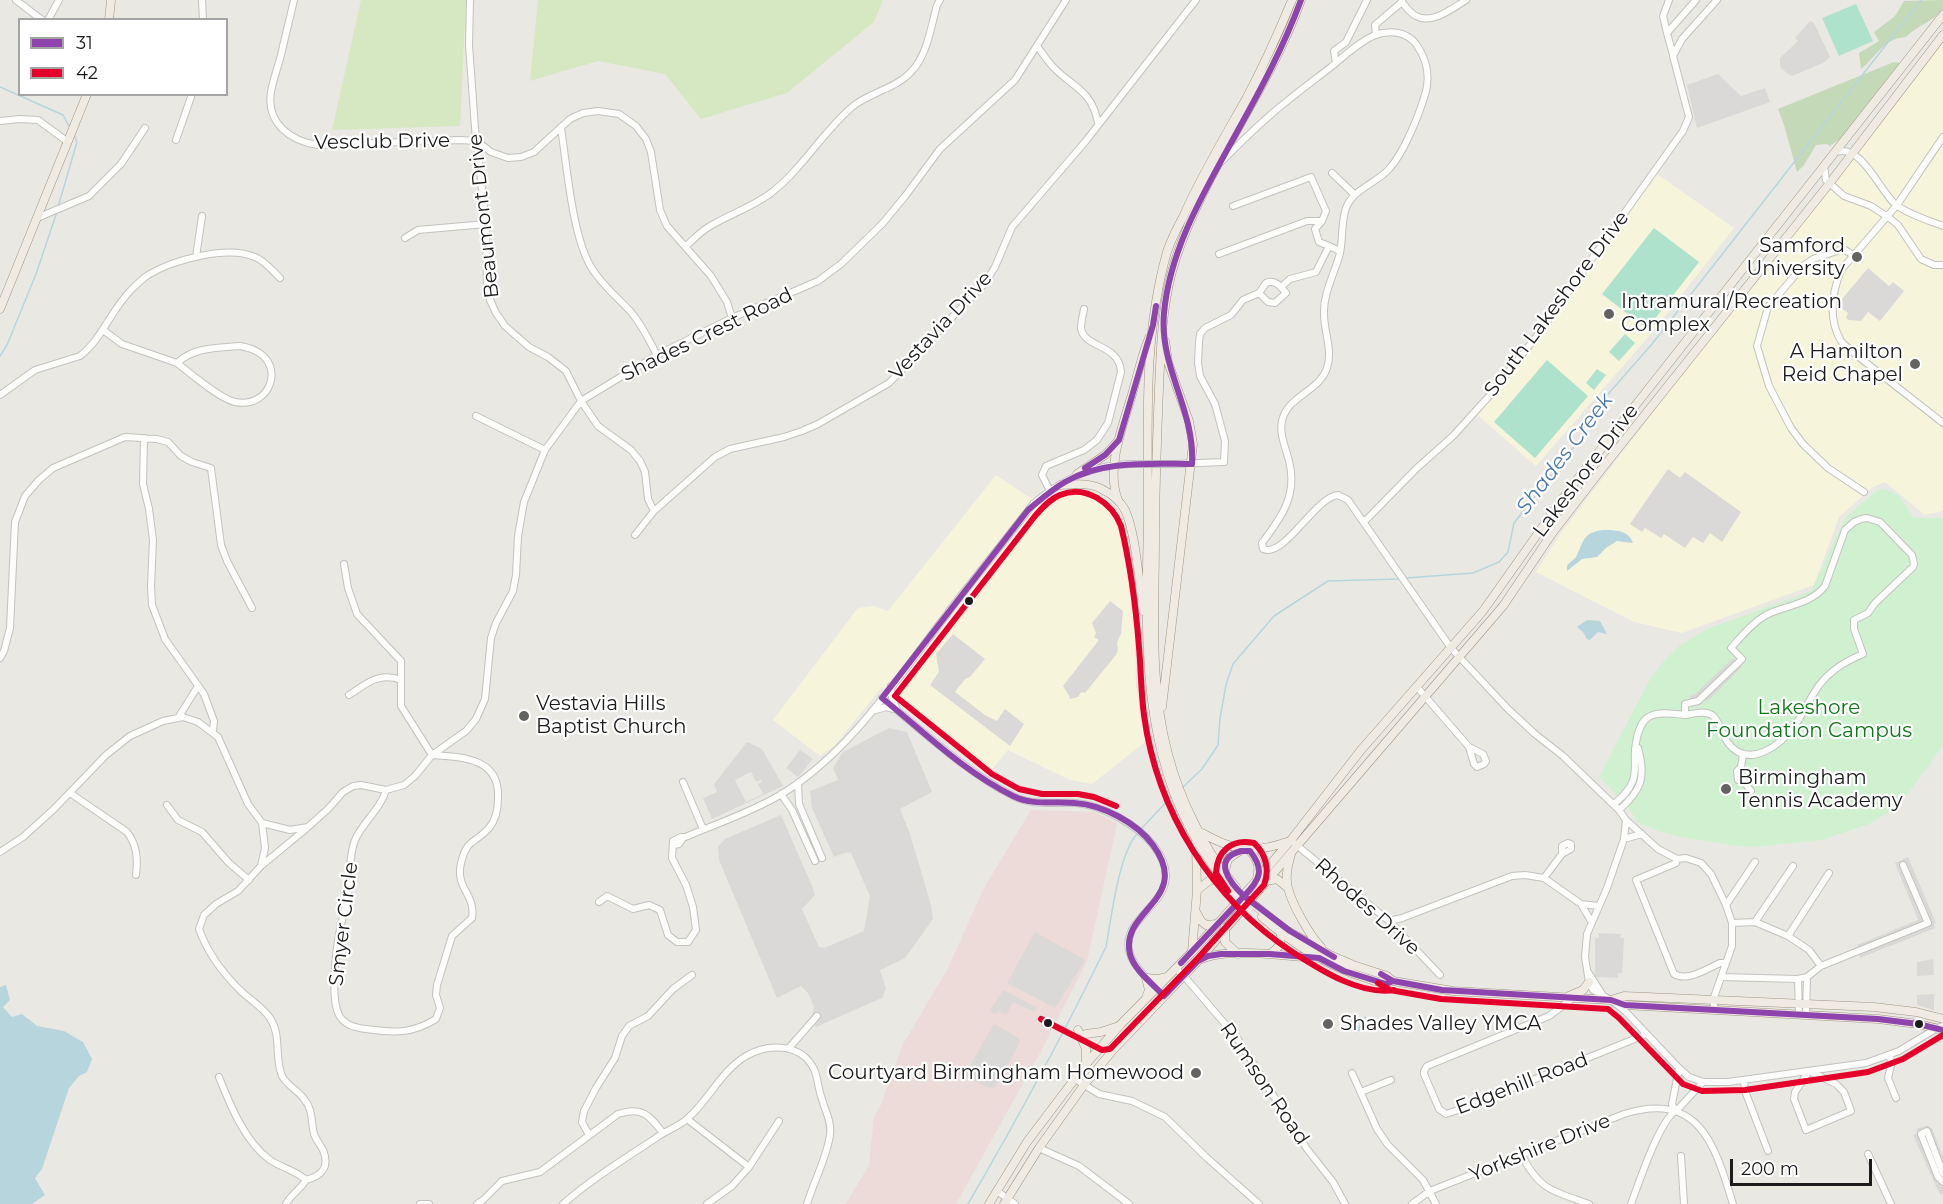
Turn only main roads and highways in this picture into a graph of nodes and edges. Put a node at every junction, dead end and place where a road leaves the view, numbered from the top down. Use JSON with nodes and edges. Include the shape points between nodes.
{"nodes":[{"id":1,"x":111,"y":0,"type":"edge"},
{"id":2,"x":1292,"y":0,"type":"edge"},
{"id":3,"x":1301,"y":0,"type":"edge"},
{"id":4,"x":1943,"y":15,"type":"edge"},
{"id":5,"x":109,"y":18,"type":"edge"},
{"id":6,"x":1943,"y":35,"type":"edge"},
{"id":7,"x":86,"y":96,"type":"edge"},
{"id":8,"x":0,"y":309,"type":"edge"},
{"id":9,"x":1164,"y":314,"type":"junction"},
{"id":10,"x":1153,"y":325,"type":"junction"},
{"id":11,"x":1119,"y":440,"type":"junction"},
{"id":12,"x":1077,"y":474,"type":"road end"},
{"id":13,"x":1060,"y":485,"type":"road end"},
{"id":14,"x":1119,"y":501,"type":"junction"},
{"id":15,"x":1544,"y":526,"type":"junction"},
{"id":16,"x":1553,"y":532,"type":"junction"},
{"id":17,"x":1147,"y":639,"type":"junction"},
{"id":18,"x":1160,"y":720,"type":"junction"},
{"id":19,"x":1165,"y":756,"type":"junction"},
{"id":20,"x":1190,"y":820,"type":"junction"},
{"id":21,"x":1200,"y":832,"type":"junction"},
{"id":22,"x":1196,"y":841,"type":"junction"},
{"id":23,"x":1293,"y":845,"type":"junction"},
{"id":24,"x":1245,"y":850,"type":"junction"},
{"id":25,"x":1223,"y":875,"type":"junction"},
{"id":26,"x":1262,"y":880,"type":"junction"},
{"id":27,"x":1288,"y":888,"type":"junction"},
{"id":28,"x":1197,"y":890,"type":"junction"},
{"id":29,"x":1241,"y":894,"type":"junction"},
{"id":30,"x":1250,"y":905,"type":"junction"},
{"id":31,"x":1196,"y":912,"type":"junction"},
{"id":32,"x":1300,"y":916,"type":"junction"},
{"id":33,"x":1221,"y":926,"type":"junction"},
{"id":34,"x":1284,"y":932,"type":"junction"},
{"id":35,"x":1192,"y":952,"type":"junction"},
{"id":36,"x":1238,"y":954,"type":"junction"},
{"id":37,"x":1270,"y":954,"type":"junction"},
{"id":38,"x":1330,"y":955,"type":"junction"},
{"id":39,"x":1319,"y":958,"type":"junction"},
{"id":40,"x":1198,"y":961,"type":"junction"},
{"id":41,"x":1168,"y":977,"type":"junction"},
{"id":42,"x":1393,"y":981,"type":"junction"},
{"id":43,"x":1589,"y":982,"type":"road end"},
{"id":44,"x":1569,"y":997,"type":"junction"},
{"id":45,"x":1611,"y":1000,"type":"junction"},
{"id":46,"x":1145,"y":1001,"type":"junction"},
{"id":47,"x":1943,"y":1019,"type":"edge"},
{"id":48,"x":1120,"y":1025,"type":"junction"},
{"id":49,"x":1941,"y":1028,"type":"edge"},
{"id":50,"x":1078,"y":1030,"type":"dead end"},
{"id":51,"x":1086,"y":1034,"type":"dead end"},
{"id":52,"x":1086,"y":1064,"type":"junction"},
{"id":53,"x":1005,"y":1201,"type":"edge"},
{"id":54,"x":989,"y":1204,"type":"edge"}],
"edges":[{"from":1,"to":5,"type":"main road"},
{"from":2,"to":10,"type":"main road","via":[[1272,47],[1193,193],[1168,249]]},
{"from":3,"to":9,"type":"main road","via":[[1271,68],[1189,222],[1175,260]]},
{"from":4,"to":15,"type":"main road","name":"Lakeshore Drive"},
{"from":6,"to":16,"type":"main road","name":"Lakeshore Drive"},
{"from":7,"to":8,"type":"main road"},
{"from":9,"to":18,"type":"main road","via":[[1155,463],[1155,669]]},
{"from":9,"to":18,"type":"main road","via":[[1168,362],[1193,444]]},
{"from":10,"to":11,"type":"main road"},
{"from":10,"to":17,"type":"main road","via":[[1149,366]]},
{"from":11,"to":12,"type":"main road"},
{"from":11,"to":14,"type":"main road","via":[[1114,491]]},
{"from":13,"to":14,"type":"main road","via":[[1091,485]]},
{"from":14,"to":17,"type":"main road","via":[[1130,524]]},
{"from":15,"to":16,"type":"main road"},
{"from":15,"to":23,"type":"main road","name":"Lakeshore Drive","via":[[1496,594],[1361,750]]},
{"from":16,"to":23,"type":"main road","name":"Lakeshore Drive","via":[[1503,606]]},
{"from":17,"to":19,"type":"main road","via":[[1155,727]]},
{"from":18,"to":19,"type":"main road"},
{"from":19,"to":20,"type":"main road"},
{"from":20,"to":21,"type":"main road"},
{"from":20,"to":22,"type":"main road"},
{"from":21,"to":24,"type":"main road","via":[[1222,845]]},
{"from":21,"to":25,"type":"main road"},
{"from":22,"to":25,"type":"main road"},
{"from":22,"to":28,"type":"main road"},
{"from":23,"to":24,"type":"main road"},
{"from":23,"to":26,"type":"main road","name":"Lakeshore Drive"},
{"from":23,"to":27,"type":"main road","via":[[1287,867]]},
{"from":24,"to":25,"type":"main road","via":[[1228,859]]},
{"from":24,"to":26,"type":"main road","via":[[1257,858]]},
{"from":25,"to":28,"type":"main road","via":[[1210,879]]},
{"from":25,"to":29,"type":"main road"},
{"from":26,"to":27,"type":"main road","via":[[1277,879]]},
{"from":26,"to":29,"type":"main road","name":"Lakeshore Drive"},
{"from":26,"to":33,"type":"main road"},
{"from":27,"to":32,"type":"main road"},
{"from":28,"to":31,"type":"main road"},
{"from":29,"to":30,"type":"main road"},
{"from":29,"to":33,"type":"main road"},
{"from":30,"to":34,"type":"main road"},
{"from":30,"to":34,"type":"main road"},
{"from":31,"to":33,"type":"main road","via":[[1206,925]]},
{"from":31,"to":35,"type":"main road"},
{"from":32,"to":34,"type":"main road","via":[[1299,928]]},
{"from":32,"to":38,"type":"main road"},
{"from":33,"to":35,"type":"main road"},
{"from":33,"to":36,"type":"main road","via":[[1225,942]]},
{"from":33,"to":40,"type":"main road"},
{"from":34,"to":37,"type":"main road","via":[[1278,949]]},
{"from":34,"to":38,"type":"main road"},
{"from":34,"to":39,"type":"main road"},
{"from":35,"to":41,"type":"main road"},
{"from":36,"to":37,"type":"main road"},
{"from":36,"to":40,"type":"main road","via":[[1214,955]]},
{"from":37,"to":39,"type":"main road"},
{"from":38,"to":42,"type":"main road"},
{"from":39,"to":42,"type":"main road","via":[[1344,971],[1386,984]]},
{"from":40,"to":53,"type":"main road","via":[[1084,1085]]},
{"from":41,"to":46,"type":"main road"},
{"from":41,"to":46,"type":"main road","via":[[1146,978],[1149,990]]},
{"from":42,"to":44,"type":"main road","via":[[1453,991]]},
{"from":43,"to":44,"type":"main road"},
{"from":44,"to":45,"type":"main road"},
{"from":45,"to":47,"type":"main road","via":[[1624,996],[1892,1009]]},
{"from":45,"to":49,"type":"main road","via":[[1625,1005],[1878,1019]]},
{"from":46,"to":48,"type":"main road"},
{"from":48,"to":51,"type":"main road"},
{"from":48,"to":52,"type":"main road"},
{"from":50,"to":52,"type":"main road","via":[[1086,1049]]},
{"from":52,"to":54,"type":"main road","via":[[1027,1142]]}]}
